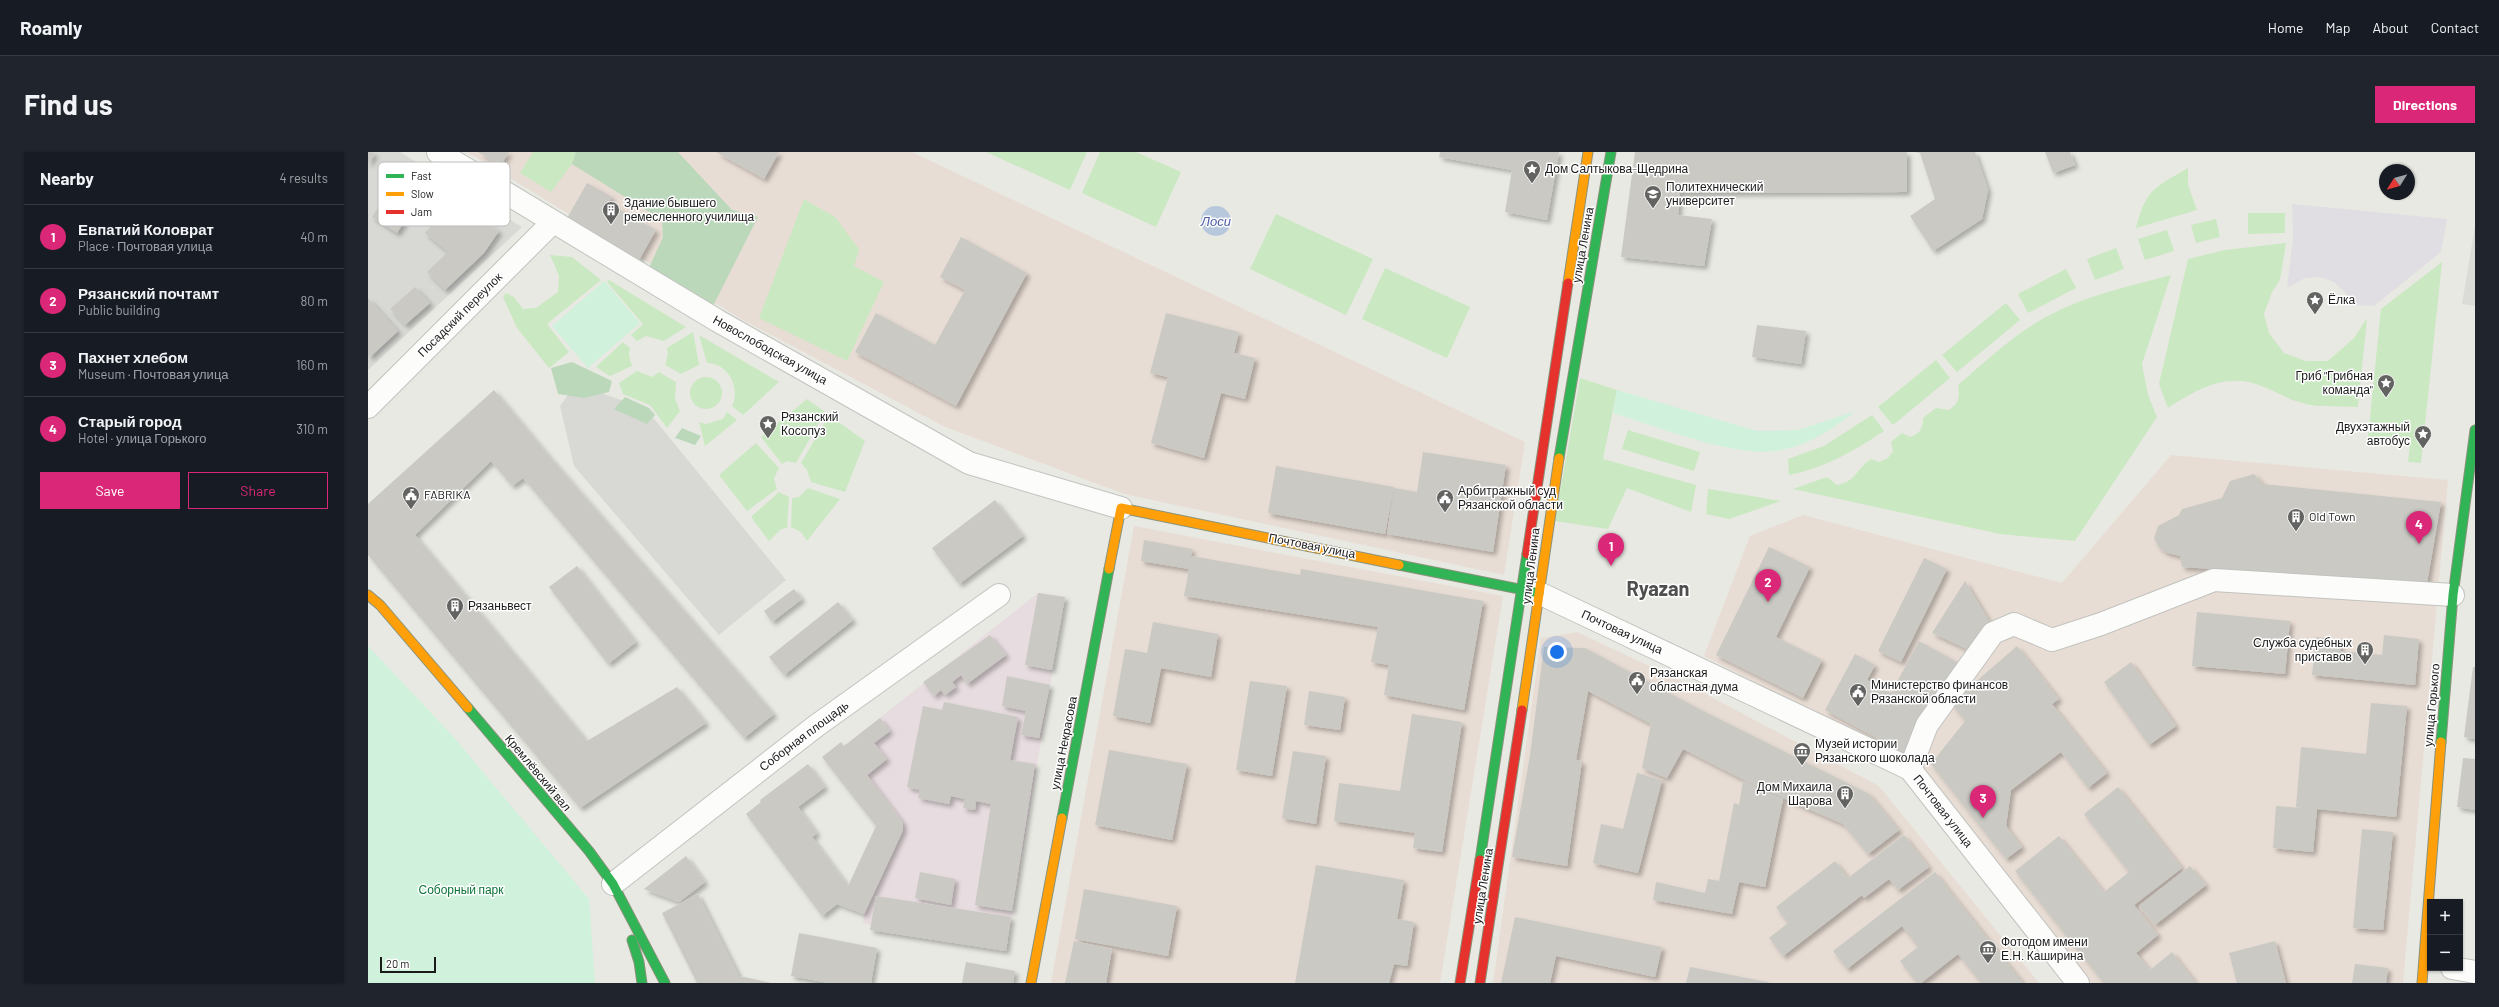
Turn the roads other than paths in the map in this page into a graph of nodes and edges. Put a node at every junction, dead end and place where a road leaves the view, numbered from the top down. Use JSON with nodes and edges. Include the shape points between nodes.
{"nodes":[{"id":1,"x":438,"y":152,"type":"edge"},
{"id":2,"x":1588,"y":152,"type":"edge"},
{"id":3,"x":1611,"y":152,"type":"edge"},
{"id":4,"x":454,"y":162,"type":"edge"},
{"id":5,"x":510,"y":197,"type":"edge"},
{"id":6,"x":552,"y":223,"type":"junction"},
{"id":7,"x":368,"y":407,"type":"edge"},
{"id":8,"x":2475,"y":430,"type":"edge"},
{"id":9,"x":1121,"y":508,"type":"junction"},
{"id":10,"x":2458,"y":543,"type":"junction"},
{"id":11,"x":2470,"y":546,"type":"dead end"},
{"id":12,"x":1530,"y":591,"type":"junction"},
{"id":13,"x":368,"y":595,"type":"edge"},
{"id":14,"x":999,"y":595,"type":"dead end"},
{"id":15,"x":2453,"y":595,"type":"junction"},
{"id":16,"x":1910,"y":769,"type":"junction"},
{"id":17,"x":613,"y":884,"type":"junction"},
{"id":18,"x":2425,"y":970,"type":"edge"},
{"id":19,"x":2463,"y":970,"type":"edge"},
{"id":20,"x":2475,"y":972,"type":"edge"},
{"id":21,"x":642,"y":983,"type":"edge"},
{"id":22,"x":665,"y":983,"type":"edge"},
{"id":23,"x":1031,"y":983,"type":"edge"},
{"id":24,"x":1460,"y":983,"type":"edge"},
{"id":25,"x":1480,"y":983,"type":"edge"},
{"id":26,"x":2078,"y":983,"type":"edge"}],
"edges":[{"from":1,"to":4,"type":"street","name":"Новослободская улица"},
{"from":2,"to":12,"type":"main road","name":"улица Ленина"},
{"from":3,"to":12,"type":"main road","name":"улица Ленина","via":[[1548,525]]},
{"from":5,"to":6,"type":"street","name":"Новослободская улица"},
{"from":6,"to":7,"type":"street","name":"Посадский переулок"},
{"from":6,"to":9,"type":"street","name":"Новослободская улица","via":[[718,321],[969,463]]},
{"from":8,"to":10,"type":"main road","name":"улица Горького"},
{"from":9,"to":12,"type":"main road","name":"Почтовая улица"},
{"from":9,"to":23,"type":"main road","name":"улица Некрасова"},
{"from":10,"to":11,"type":"main road"},
{"from":10,"to":15,"type":"main road","name":"улица Горького"},
{"from":12,"to":16,"type":"street","name":"Почтовая улица"},
{"from":12,"to":24,"type":"main road","name":"улица Ленина"},
{"from":12,"to":25,"type":"main road","name":"улица Ленина"},
{"from":13,"to":17,"type":"main road","name":"Кремлёвский вал","via":[[380,605],[589,851]]},
{"from":14,"to":17,"type":"street","name":"Соборная площадь","via":[[816,726]]},
{"from":15,"to":16,"type":"street","via":[[2214,580],[2101,624],[2052,640],[2014,624],[1993,633],[1927,725]]},
{"from":15,"to":18,"type":"main road","name":"улица Горького"},
{"from":16,"to":26,"type":"street","name":"Почтовая улица"},
{"from":17,"to":21,"type":"main road","via":[[639,962]]},
{"from":17,"to":22,"type":"main road","name":"Кремлёвский вал"},
{"from":19,"to":20,"type":"street"}]}
